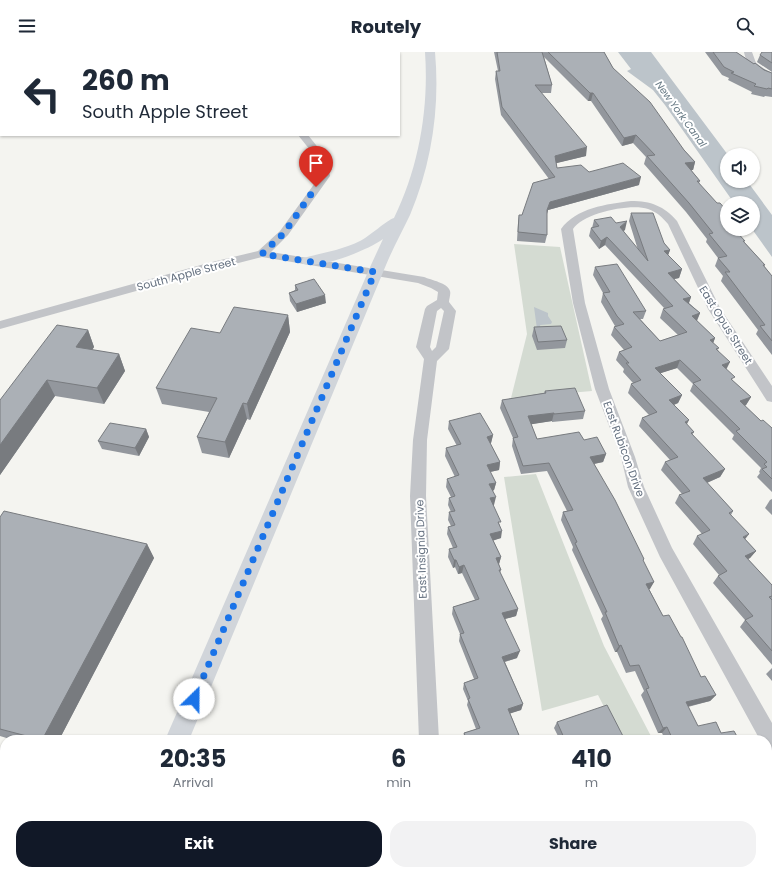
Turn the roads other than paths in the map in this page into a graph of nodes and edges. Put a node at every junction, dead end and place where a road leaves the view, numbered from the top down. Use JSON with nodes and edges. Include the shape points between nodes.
{"nodes":[{"id":1,"x":430,"y":52,"type":"edge"},
{"id":2,"x":748,"y":52,"type":"edge"},
{"id":3,"x":772,"y":77,"type":"edge"},
{"id":4,"x":304,"y":136,"type":"edge"},
{"id":5,"x":660,"y":210,"type":"joint"},
{"id":6,"x":403,"y":213,"type":"junction"},
{"id":7,"x":262,"y":254,"type":"junction"},
{"id":8,"x":308,"y":261,"type":"junction"},
{"id":9,"x":375,"y":272,"type":"junction"},
{"id":10,"x":443,"y":302,"type":"junction"},
{"id":11,"x":0,"y":324,"type":"edge"},
{"id":12,"x":431,"y":359,"type":"junction"},
{"id":13,"x":772,"y":397,"type":"edge"},
{"id":14,"x":179,"y":735,"type":"edge"},
{"id":15,"x":429,"y":735,"type":"edge"},
{"id":16,"x":768,"y":735,"type":"edge"}],
"edges":[{"from":1,"to":6,"type":"main road","via":[[431,106],[424,154]]},
{"from":2,"to":3,"type":"street","via":[[753,66]]},
{"from":4,"to":7,"type":"street","via":[[323,160],[325,176],[284,233]]},
{"from":5,"to":13,"type":"street","name":"East Opus Street","via":[[673,223],[714,309]]},
{"from":5,"to":16,"type":"street","name":"East Rubicon Drive","via":[[638,204],[625,204],[580,216],[572,221],[567,229],[579,303],[602,390],[628,456],[636,487],[666,552]]},
{"from":6,"to":8,"type":"main road","via":[[385,232],[366,244],[338,255]]},
{"from":6,"to":9,"type":"main road"},
{"from":7,"to":8,"type":"street","name":"South Apple Street"},
{"from":7,"to":11,"type":"street","name":"South Apple Street"},
{"from":8,"to":9,"type":"street","name":"South Apple Street"},
{"from":9,"to":10,"type":"street","via":[[435,284],[444,291]]},
{"from":9,"to":14,"type":"main road"},
{"from":10,"to":12,"type":"street","via":[[450,311],[442,349]]},
{"from":10,"to":12,"type":"street","name":"East Insignia Drive","via":[[431,309],[423,347]]},
{"from":12,"to":15,"type":"street","name":"East Insignia Drive","via":[[420,440],[418,496]]}]}
